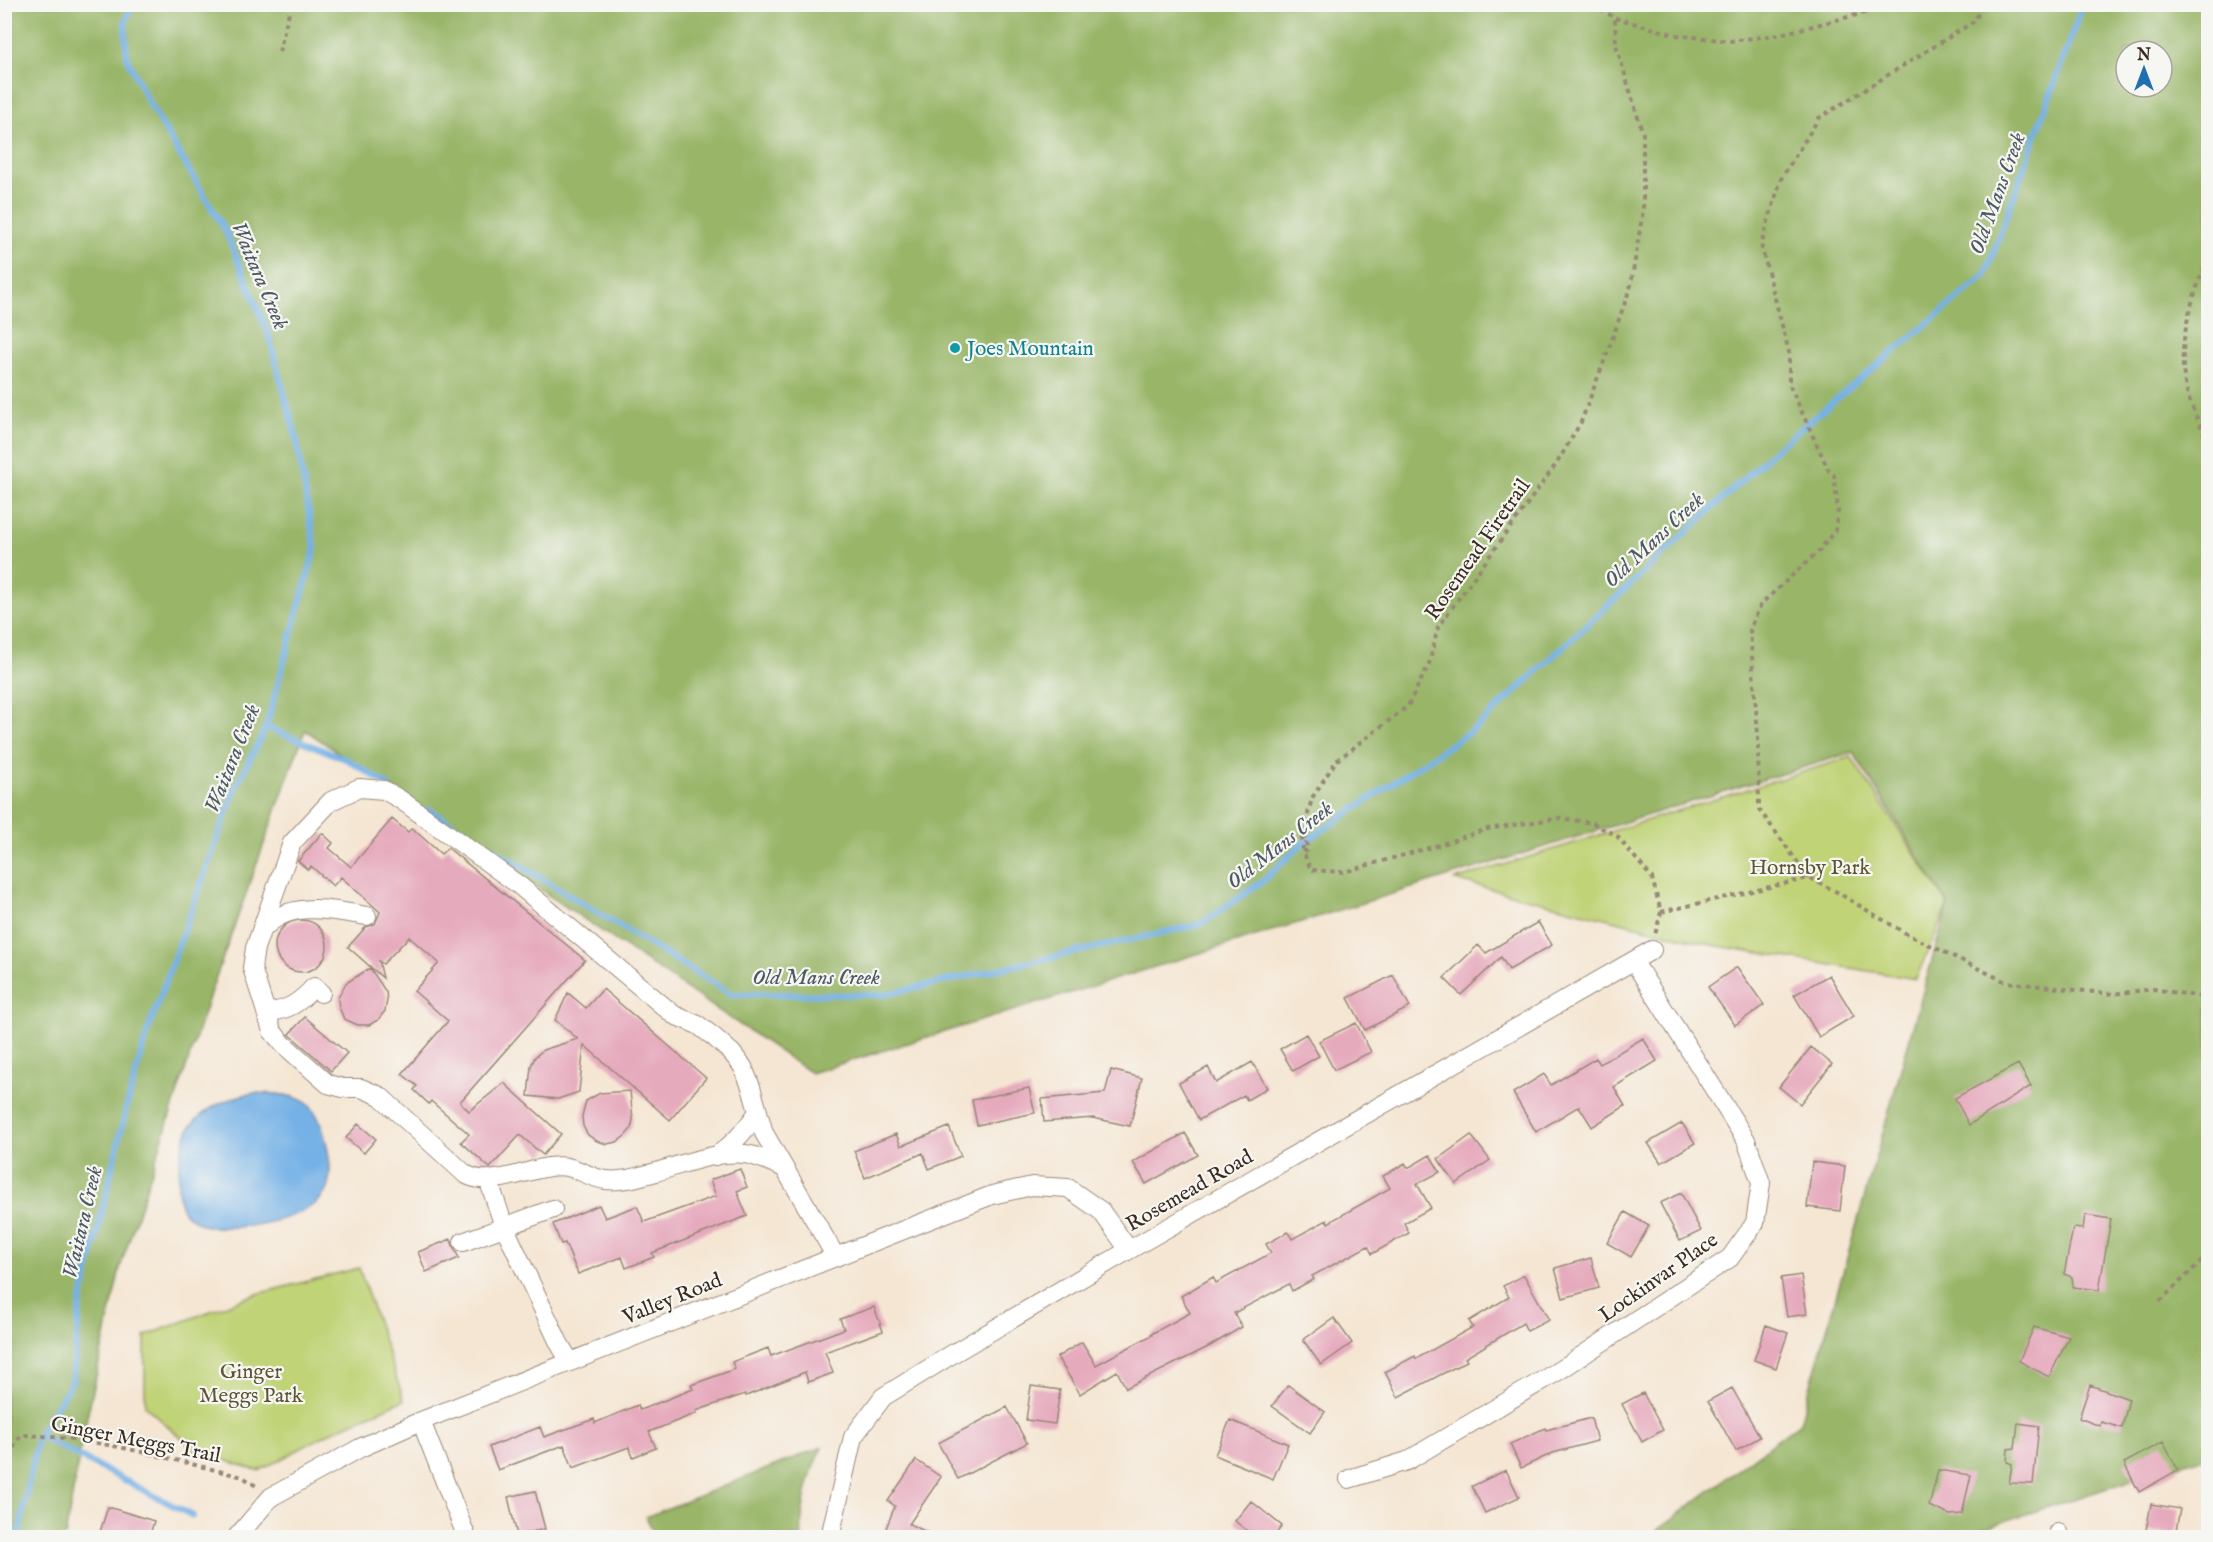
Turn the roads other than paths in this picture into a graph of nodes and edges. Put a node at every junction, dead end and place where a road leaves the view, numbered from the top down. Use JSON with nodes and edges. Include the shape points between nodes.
{"nodes":[{"id":1,"x":367,"y":916,"type":"dead end"},
{"id":2,"x":261,"y":932,"type":"junction"},
{"id":3,"x":1652,"y":950,"type":"dead end"},
{"id":4,"x":1634,"y":962,"type":"junction"},
{"id":5,"x":321,"y":993,"type":"dead end"},
{"id":6,"x":266,"y":1013,"type":"junction"},
{"id":7,"x":758,"y":1112,"type":"junction"},
{"id":8,"x":714,"y":1156,"type":"junction"},
{"id":9,"x":784,"y":1168,"type":"junction"},
{"id":10,"x":488,"y":1179,"type":"junction"},
{"id":11,"x":553,"y":1209,"type":"dead end"},
{"id":12,"x":504,"y":1226,"type":"junction"},
{"id":13,"x":463,"y":1242,"type":"dead end"},
{"id":14,"x":1129,"y":1250,"type":"junction"},
{"id":15,"x":837,"y":1257,"type":"junction"},
{"id":16,"x":570,"y":1362,"type":"junction"},
{"id":17,"x":421,"y":1420,"type":"junction"},
{"id":18,"x":1349,"y":1479,"type":"dead end"},
{"id":19,"x":236,"y":1538,"type":"edge"},
{"id":20,"x":467,"y":1538,"type":"edge"},
{"id":21,"x":834,"y":1538,"type":"edge"}],
"edges":[{"from":1,"to":2,"type":"street","via":[[291,910]]},
{"from":2,"to":6,"type":"street","via":[[252,968]]},
{"from":2,"to":7,"type":"street","via":[[292,843],[331,801],[359,788],[384,790],[497,868],[674,1015],[714,1037],[743,1067]]},
{"from":3,"to":4,"type":"street","name":"Rosemead Road"},
{"from":4,"to":14,"type":"street","name":"Rosemead Road"},
{"from":4,"to":18,"type":"street","name":"Lockinvar Place","via":[[1746,1140],[1761,1183],[1755,1223],[1730,1258],[1560,1370],[1407,1461]]},
{"from":5,"to":6,"type":"street","via":[[314,987],[300,1002]]},
{"from":6,"to":10,"type":"street","via":[[272,1031],[283,1044],[328,1084],[361,1088],[380,1096],[465,1174]]},
{"from":7,"to":8,"type":"street","via":[[730,1146]]},
{"from":7,"to":9,"type":"street"},
{"from":8,"to":9,"type":"street","via":[[744,1154],[765,1158]]},
{"from":8,"to":10,"type":"street","via":[[633,1178],[606,1180],[570,1166]]},
{"from":9,"to":15,"type":"street"},
{"from":10,"to":12,"type":"street"},
{"from":11,"to":12,"type":"street"},
{"from":12,"to":13,"type":"street"},
{"from":12,"to":16,"type":"street"},
{"from":14,"to":15,"type":"street","name":"Valley Road","via":[[1101,1211],[1068,1188],[1032,1186],[992,1195]]},
{"from":14,"to":21,"type":"street","name":"Rosemead Road","via":[[883,1397],[853,1437],[832,1528]]},
{"from":15,"to":16,"type":"street","name":"Valley Road"},
{"from":16,"to":17,"type":"street","name":"Valley Road"},
{"from":17,"to":19,"type":"street","name":"Valley Road","via":[[271,1497]]},
{"from":17,"to":20,"type":"street"}]}
